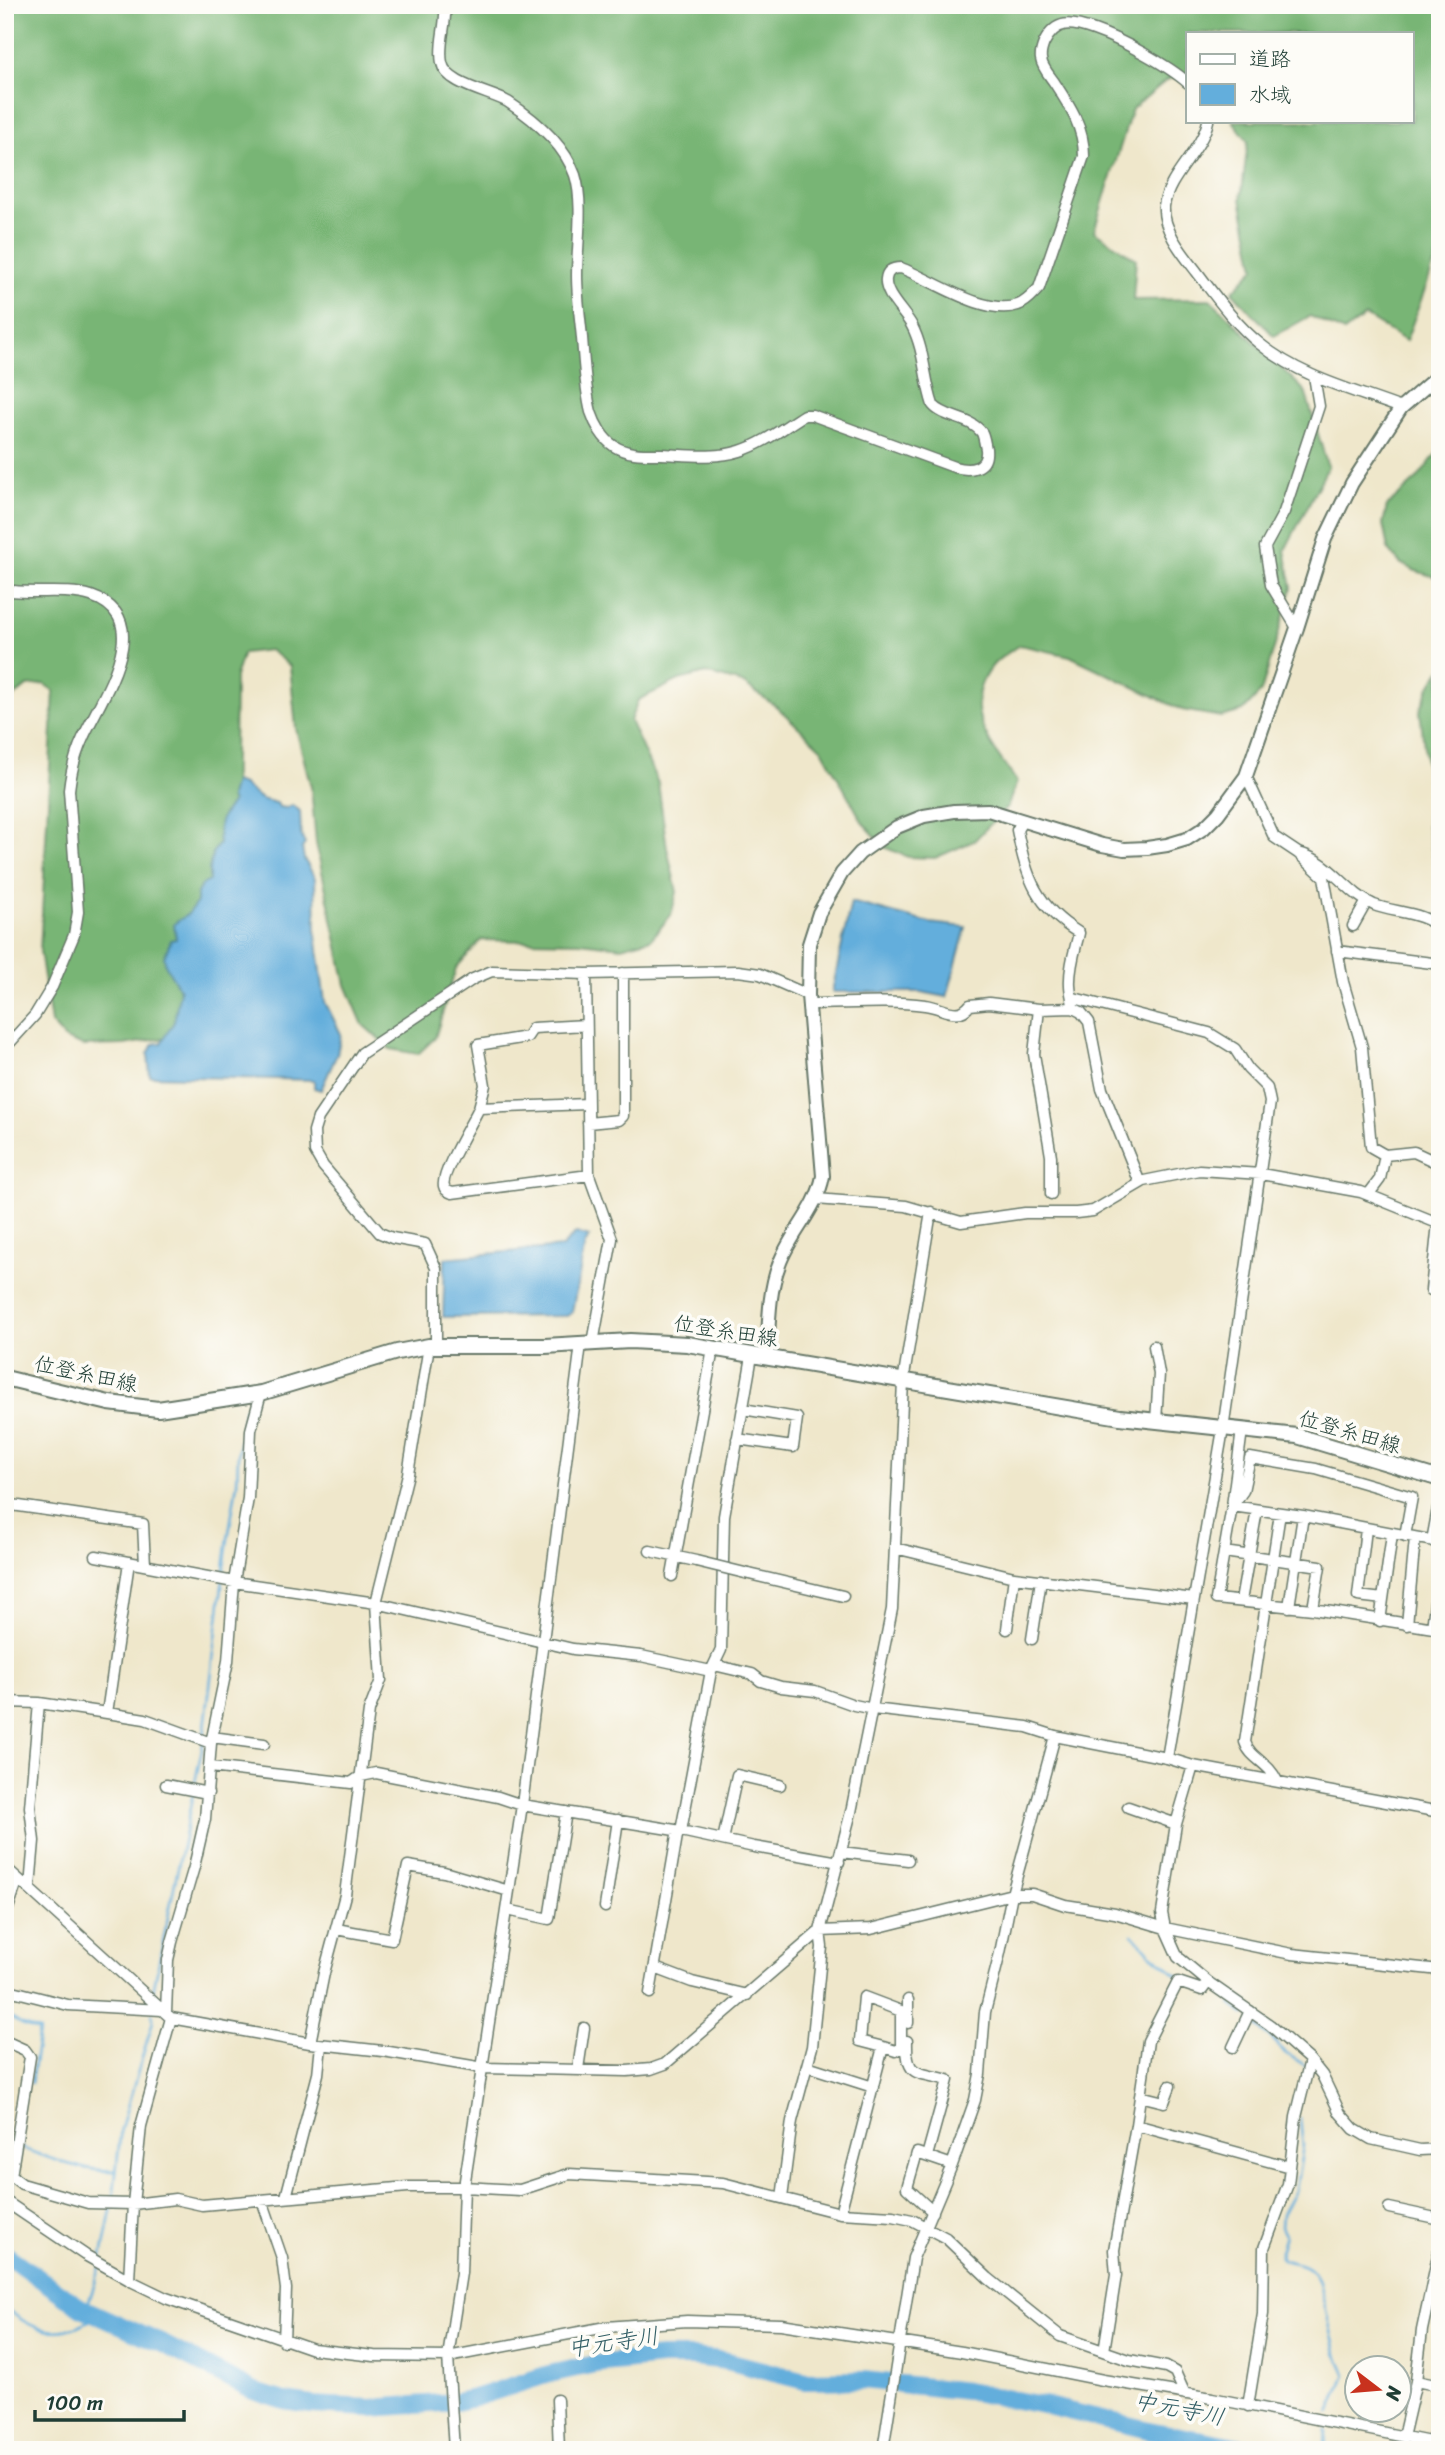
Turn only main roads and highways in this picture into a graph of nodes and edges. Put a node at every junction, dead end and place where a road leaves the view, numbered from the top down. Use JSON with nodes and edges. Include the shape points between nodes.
{"nodes":[{"id":1,"x":5,"y":1378,"type":"edge"},
{"id":2,"x":1440,"y":1479,"type":"edge"}],
"edges":[{"from":1,"to":2,"type":"main road","name":"位登糸田線","via":[[109,1403],[158,1409],[261,1393],[397,1352],[433,1346],[687,1344],[1156,1421],[1297,1436]]}]}
